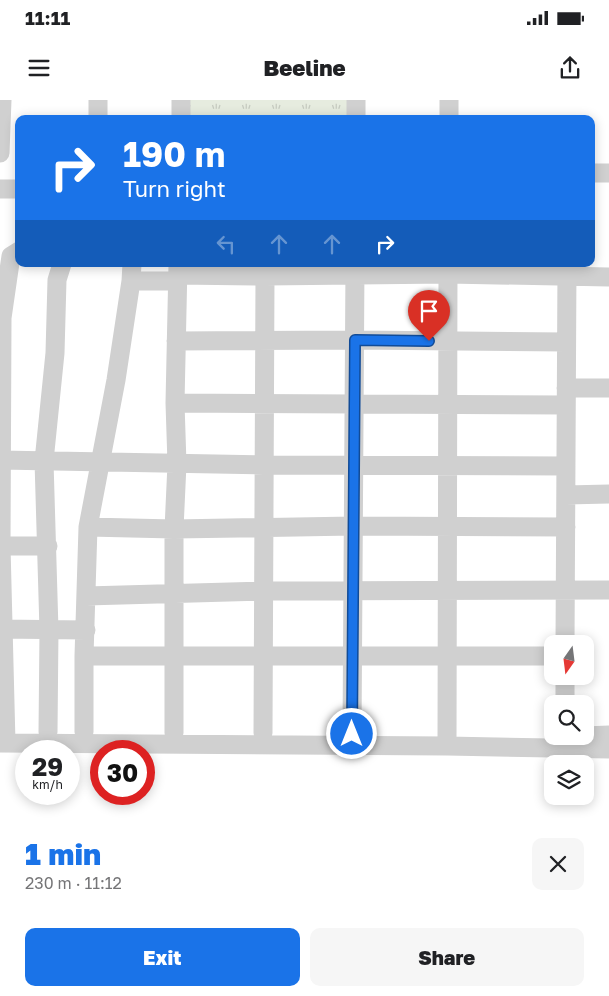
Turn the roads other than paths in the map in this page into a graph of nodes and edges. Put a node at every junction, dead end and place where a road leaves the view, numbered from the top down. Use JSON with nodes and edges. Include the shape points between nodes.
{"nodes":[{"id":1,"x":2,"y":100,"type":"edge"},
{"id":2,"x":98,"y":100,"type":"edge"},
{"id":3,"x":181,"y":100,"type":"edge"},
{"id":4,"x":356,"y":100,"type":"edge"},
{"id":5,"x":449,"y":100,"type":"edge"},
{"id":6,"x":98,"y":115,"type":"edge"},
{"id":7,"x":181,"y":115,"type":"edge"},
{"id":8,"x":356,"y":115,"type":"edge"},
{"id":9,"x":449,"y":115,"type":"edge"},
{"id":10,"x":0,"y":153,"type":"edge"},
{"id":11,"x":595,"y":173,"type":"edge"},
{"id":12,"x":609,"y":173,"type":"edge"},
{"id":13,"x":0,"y":189,"type":"edge"},
{"id":14,"x":15,"y":189,"type":"edge"},
{"id":15,"x":15,"y":254,"type":"edge"},
{"id":16,"x":61,"y":267,"type":"edge"},
{"id":17,"x":355,"y":269,"type":"edge"},
{"id":18,"x":448,"y":269,"type":"edge"},
{"id":19,"x":567,"y":270,"type":"edge"},
{"id":20,"x":131,"y":272,"type":"edge"},
{"id":21,"x":177,"y":273,"type":"edge"},
{"id":22,"x":265,"y":276,"type":"junction"},
{"id":23,"x":609,"y":277,"type":"edge"},
{"id":24,"x":265,"y":340,"type":"junction"},
{"id":25,"x":355,"y":340,"type":"junction"},
{"id":26,"x":176,"y":342,"type":"junction"},
{"id":27,"x":448,"y":342,"type":"junction"},
{"id":28,"x":566,"y":342,"type":"junction"},
{"id":29,"x":609,"y":388,"type":"edge"},
{"id":30,"x":566,"y":396,"type":"junction"},
{"id":31,"x":175,"y":403,"type":"junction"},
{"id":32,"x":264,"y":403,"type":"junction"},
{"id":33,"x":354,"y":403,"type":"junction"},
{"id":34,"x":448,"y":404,"type":"junction"},
{"id":35,"x":1,"y":460,"type":"edge"},
{"id":36,"x":44,"y":461,"type":"junction"},
{"id":37,"x":101,"y":461,"type":"junction"},
{"id":38,"x":177,"y":464,"type":"junction"},
{"id":39,"x":264,"y":465,"type":"junction"},
{"id":40,"x":354,"y":465,"type":"junction"},
{"id":41,"x":447,"y":466,"type":"junction"},
{"id":42,"x":566,"y":466,"type":"junction"},
{"id":43,"x":609,"y":494,"type":"edge"},
{"id":44,"x":566,"y":495,"type":"junction"},
{"id":45,"x":354,"y":526,"type":"junction"},
{"id":46,"x":88,"y":527,"type":"junction"},
{"id":47,"x":264,"y":527,"type":"junction"},
{"id":48,"x":447,"y":527,"type":"junction"},
{"id":49,"x":566,"y":527,"type":"junction"},
{"id":50,"x":174,"y":529,"type":"junction"},
{"id":51,"x":1,"y":546,"type":"edge"},
{"id":52,"x":48,"y":546,"type":"junction"},
{"id":53,"x":353,"y":590,"type":"junction"},
{"id":54,"x":447,"y":590,"type":"junction"},
{"id":55,"x":565,"y":590,"type":"junction"},
{"id":56,"x":609,"y":590,"type":"edge"},
{"id":57,"x":264,"y":591,"type":"junction"},
{"id":58,"x":175,"y":594,"type":"junction"},
{"id":59,"x":86,"y":596,"type":"junction"},
{"id":60,"x":1,"y":629,"type":"edge"},
{"id":61,"x":50,"y":630,"type":"junction"},
{"id":62,"x":86,"y":630,"type":"junction"},
{"id":63,"x":565,"y":635,"type":"edge"},
{"id":64,"x":174,"y":655,"type":"junction"},
{"id":65,"x":84,"y":656,"type":"junction"},
{"id":66,"x":263,"y":656,"type":"junction"},
{"id":67,"x":353,"y":656,"type":"junction"},
{"id":68,"x":544,"y":656,"type":"edge"},
{"id":69,"x":446,"y":657,"type":"junction"},
{"id":70,"x":48,"y":732,"type":"junction"},
{"id":71,"x":84,"y":732,"type":"junction"},
{"id":72,"x":174,"y":733,"type":"junction"},
{"id":73,"x":263,"y":733,"type":"junction"},
{"id":74,"x":352,"y":734,"type":"junction"},
{"id":75,"x":609,"y":735,"type":"edge"},
{"id":76,"x":594,"y":736,"type":"edge"},
{"id":77,"x":3,"y":737,"type":"edge"},
{"id":78,"x":447,"y":740,"type":"junction"},
{"id":79,"x":544,"y":740,"type":"edge"},
{"id":80,"x":588,"y":745,"type":"edge"},
{"id":81,"x":609,"y":749,"type":"edge"}],
"edges":[{"from":1,"to":10,"type":"street"},
{"from":2,"to":6,"type":"street"},
{"from":3,"to":7,"type":"street"},
{"from":4,"to":8,"type":"street"},
{"from":5,"to":9,"type":"street"},
{"from":11,"to":12,"type":"street"},
{"from":13,"to":14,"type":"street"},
{"from":15,"to":35,"type":"street","via":[[11,256],[2,318]]},
{"from":16,"to":36,"type":"street"},
{"from":17,"to":18,"type":"street"},
{"from":17,"to":22,"type":"street"},
{"from":17,"to":25,"type":"street"},
{"from":18,"to":19,"type":"street"},
{"from":18,"to":27,"type":"street"},
{"from":19,"to":23,"type":"street"},
{"from":19,"to":28,"type":"street"},
{"from":20,"to":21,"type":"street"},
{"from":20,"to":37,"type":"street"},
{"from":21,"to":22,"type":"street"},
{"from":21,"to":26,"type":"street"},
{"from":22,"to":24,"type":"street"},
{"from":24,"to":25,"type":"street"},
{"from":24,"to":26,"type":"street"},
{"from":24,"to":32,"type":"street"},
{"from":25,"to":27,"type":"street"},
{"from":25,"to":33,"type":"street"},
{"from":26,"to":31,"type":"street"},
{"from":27,"to":28,"type":"street"},
{"from":27,"to":34,"type":"street"},
{"from":28,"to":30,"type":"street"},
{"from":29,"to":30,"type":"street"},
{"from":30,"to":34,"type":"street"},
{"from":30,"to":42,"type":"street"},
{"from":31,"to":32,"type":"street"},
{"from":31,"to":38,"type":"street"},
{"from":32,"to":33,"type":"street"},
{"from":32,"to":39,"type":"street"},
{"from":33,"to":34,"type":"street"},
{"from":33,"to":40,"type":"street"},
{"from":34,"to":41,"type":"street"},
{"from":35,"to":36,"type":"street"},
{"from":35,"to":51,"type":"street"},
{"from":36,"to":37,"type":"street"},
{"from":36,"to":52,"type":"street"},
{"from":37,"to":38,"type":"street"},
{"from":37,"to":46,"type":"street"},
{"from":38,"to":39,"type":"street"},
{"from":38,"to":50,"type":"street"},
{"from":39,"to":40,"type":"street"},
{"from":39,"to":47,"type":"street"},
{"from":40,"to":41,"type":"street"},
{"from":40,"to":45,"type":"street"},
{"from":41,"to":42,"type":"street"},
{"from":41,"to":48,"type":"street"},
{"from":42,"to":44,"type":"street"},
{"from":43,"to":44,"type":"street"},
{"from":44,"to":49,"type":"street"},
{"from":45,"to":47,"type":"street"},
{"from":45,"to":48,"type":"street"},
{"from":45,"to":53,"type":"street"},
{"from":46,"to":50,"type":"street"},
{"from":46,"to":59,"type":"street"},
{"from":47,"to":50,"type":"street"},
{"from":47,"to":57,"type":"street"},
{"from":48,"to":49,"type":"street"},
{"from":48,"to":54,"type":"street"},
{"from":49,"to":55,"type":"street"},
{"from":50,"to":58,"type":"street"},
{"from":51,"to":52,"type":"street"},
{"from":51,"to":60,"type":"street"},
{"from":52,"to":61,"type":"street"},
{"from":53,"to":54,"type":"street"},
{"from":53,"to":57,"type":"street"},
{"from":53,"to":67,"type":"street"},
{"from":54,"to":55,"type":"street"},
{"from":54,"to":69,"type":"street"},
{"from":55,"to":56,"type":"street"},
{"from":55,"to":63,"type":"street"},
{"from":57,"to":58,"type":"street"},
{"from":57,"to":66,"type":"street"},
{"from":58,"to":59,"type":"street"},
{"from":58,"to":64,"type":"street"},
{"from":59,"to":62,"type":"street"},
{"from":60,"to":61,"type":"street"},
{"from":60,"to":77,"type":"street"},
{"from":61,"to":62,"type":"street"},
{"from":61,"to":70,"type":"street"},
{"from":62,"to":65,"type":"street"},
{"from":64,"to":65,"type":"street"},
{"from":64,"to":66,"type":"street"},
{"from":64,"to":72,"type":"street"},
{"from":65,"to":71,"type":"street"},
{"from":66,"to":67,"type":"street"},
{"from":66,"to":73,"type":"street"},
{"from":67,"to":69,"type":"street"},
{"from":67,"to":74,"type":"street"},
{"from":68,"to":69,"type":"street"},
{"from":69,"to":78,"type":"street"},
{"from":70,"to":71,"type":"street"},
{"from":70,"to":77,"type":"street"},
{"from":71,"to":72,"type":"street"},
{"from":72,"to":73,"type":"street"},
{"from":73,"to":74,"type":"street"},
{"from":74,"to":78,"type":"street"},
{"from":75,"to":76,"type":"street"},
{"from":77,"to":78,"type":"street"},
{"from":78,"to":79,"type":"street"},
{"from":80,"to":81,"type":"street"}]}
